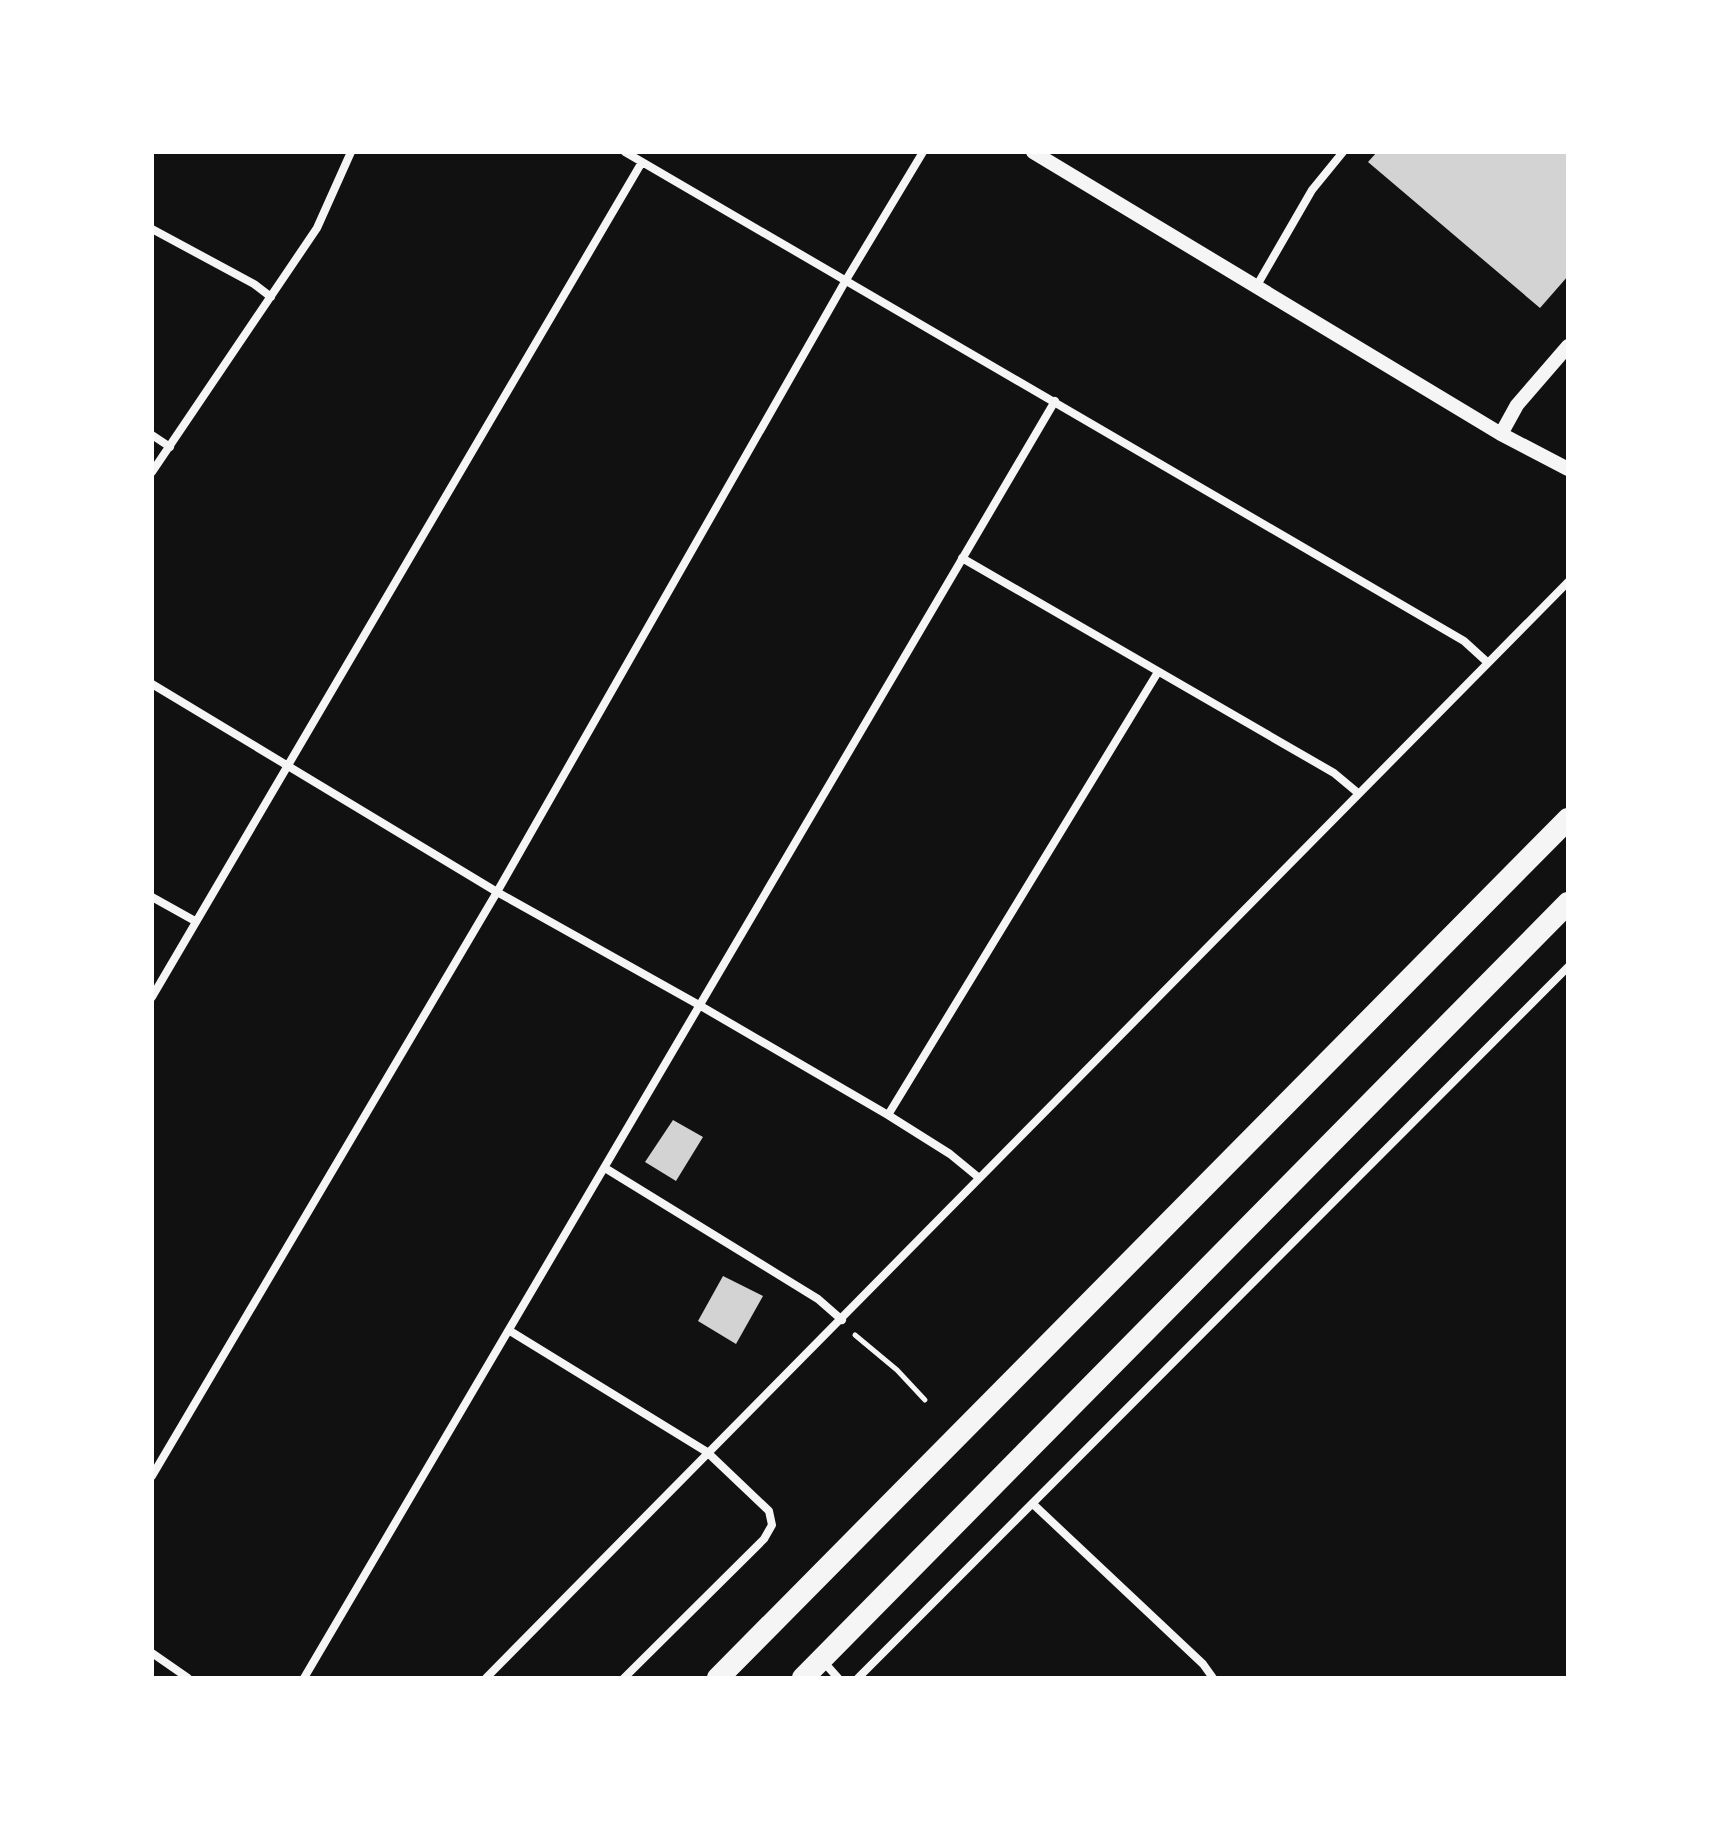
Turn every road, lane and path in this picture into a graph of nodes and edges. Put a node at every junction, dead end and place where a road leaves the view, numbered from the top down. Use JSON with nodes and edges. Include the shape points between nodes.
{"nodes":[{"id":1,"x":351,"y":152,"type":"edge"},
{"id":2,"x":625,"y":152,"type":"edge"},
{"id":3,"x":923,"y":152,"type":"edge"},
{"id":4,"x":1033,"y":152,"type":"edge"},
{"id":5,"x":1343,"y":152,"type":"edge"},
{"id":6,"x":642,"y":162,"type":"junction"},
{"id":7,"x":152,"y":229,"type":"edge"},
{"id":8,"x":846,"y":280,"type":"junction"},
{"id":9,"x":1256,"y":287,"type":"junction"},
{"id":10,"x":271,"y":297,"type":"junction"},
{"id":11,"x":1568,"y":346,"type":"edge"},
{"id":12,"x":1055,"y":401,"type":"junction"},
{"id":13,"x":1501,"y":434,"type":"junction"},
{"id":14,"x":152,"y":435,"type":"edge"},
{"id":15,"x":170,"y":447,"type":"junction"},
{"id":16,"x":1568,"y":469,"type":"edge"},
{"id":17,"x":152,"y":472,"type":"edge"},
{"id":18,"x":962,"y":558,"type":"junction"},
{"id":19,"x":1568,"y":582,"type":"edge"},
{"id":20,"x":1487,"y":662,"type":"junction"},
{"id":21,"x":1158,"y":672,"type":"junction"},
{"id":22,"x":152,"y":684,"type":"edge"},
{"id":23,"x":290,"y":765,"type":"junction"},
{"id":24,"x":1358,"y":793,"type":"junction"},
{"id":25,"x":1568,"y":819,"type":"edge"},
{"id":26,"x":497,"y":892,"type":"junction"},
{"id":27,"x":152,"y":897,"type":"edge"},
{"id":28,"x":1568,"y":903,"type":"edge"},
{"id":29,"x":195,"y":921,"type":"junction"},
{"id":30,"x":1568,"y":967,"type":"edge"},
{"id":31,"x":152,"y":997,"type":"edge"},
{"id":32,"x":699,"y":1005,"type":"junction"},
{"id":33,"x":888,"y":1115,"type":"junction"},
{"id":34,"x":605,"y":1168,"type":"junction"},
{"id":35,"x":978,"y":1177,"type":"junction"},
{"id":36,"x":842,"y":1320,"type":"junction"},
{"id":37,"x":510,"y":1331,"type":"junction"},
{"id":38,"x":854,"y":1334,"type":"dead end"},
{"id":39,"x":925,"y":1400,"type":"dead end"},
{"id":40,"x":707,"y":1452,"type":"junction"},
{"id":41,"x":152,"y":1476,"type":"edge"},
{"id":42,"x":1033,"y":1504,"type":"junction"},
{"id":43,"x":152,"y":1653,"type":"edge"},
{"id":44,"x":821,"y":1660,"type":"junction"},
{"id":45,"x":188,"y":1678,"type":"edge"},
{"id":46,"x":304,"y":1678,"type":"edge"},
{"id":47,"x":486,"y":1678,"type":"edge"},
{"id":48,"x":624,"y":1678,"type":"edge"},
{"id":49,"x":718,"y":1678,"type":"edge"},
{"id":50,"x":803,"y":1678,"type":"edge"},
{"id":51,"x":838,"y":1678,"type":"edge"},
{"id":52,"x":858,"y":1678,"type":"edge"},
{"id":53,"x":1213,"y":1678,"type":"edge"}],
"edges":[{"from":1,"to":10,"type":"street","via":[[317,228]]},
{"from":2,"to":6,"type":"street"},
{"from":3,"to":8,"type":"street"},
{"from":4,"to":9,"type":"street"},
{"from":5,"to":9,"type":"street","via":[[1312,190]]},
{"from":6,"to":8,"type":"street"},
{"from":6,"to":23,"type":"street"},
{"from":7,"to":10,"type":"street"},
{"from":8,"to":12,"type":"street"},
{"from":8,"to":26,"type":"street"},
{"from":9,"to":13,"type":"street"},
{"from":10,"to":15,"type":"street"},
{"from":11,"to":13,"type":"street","via":[[1517,405]]},
{"from":12,"to":18,"type":"street"},
{"from":12,"to":20,"type":"street","via":[[1464,641]]},
{"from":13,"to":16,"type":"street"},
{"from":14,"to":15,"type":"street"},
{"from":15,"to":17,"type":"street"},
{"from":18,"to":21,"type":"street"},
{"from":18,"to":32,"type":"street"},
{"from":19,"to":20,"type":"street"},
{"from":20,"to":24,"type":"street"},
{"from":21,"to":24,"type":"street","via":[[1334,773]]},
{"from":21,"to":33,"type":"street"},
{"from":22,"to":23,"type":"street"},
{"from":23,"to":26,"type":"street"},
{"from":23,"to":29,"type":"street"},
{"from":24,"to":35,"type":"street"},
{"from":25,"to":49,"type":"highway"},
{"from":26,"to":32,"type":"street"},
{"from":26,"to":41,"type":"street"},
{"from":27,"to":29,"type":"street"},
{"from":28,"to":44,"type":"highway"},
{"from":29,"to":31,"type":"street"},
{"from":30,"to":42,"type":"street"},
{"from":32,"to":33,"type":"street"},
{"from":32,"to":34,"type":"street"},
{"from":33,"to":35,"type":"street"},
{"from":34,"to":36,"type":"street","via":[[818,1299]]},
{"from":34,"to":37,"type":"street"},
{"from":35,"to":36,"type":"street"},
{"from":36,"to":40,"type":"street"},
{"from":37,"to":40,"type":"street"},
{"from":37,"to":46,"type":"street"},
{"from":38,"to":39,"type":"path"},
{"from":40,"to":47,"type":"street"},
{"from":40,"to":48,"type":"street","via":[[769,1511],[772,1525]]},
{"from":42,"to":52,"type":"street"},
{"from":42,"to":53,"type":"street"},
{"from":43,"to":45,"type":"street"},
{"from":44,"to":50,"type":"highway"},
{"from":44,"to":51,"type":"street"}]}
